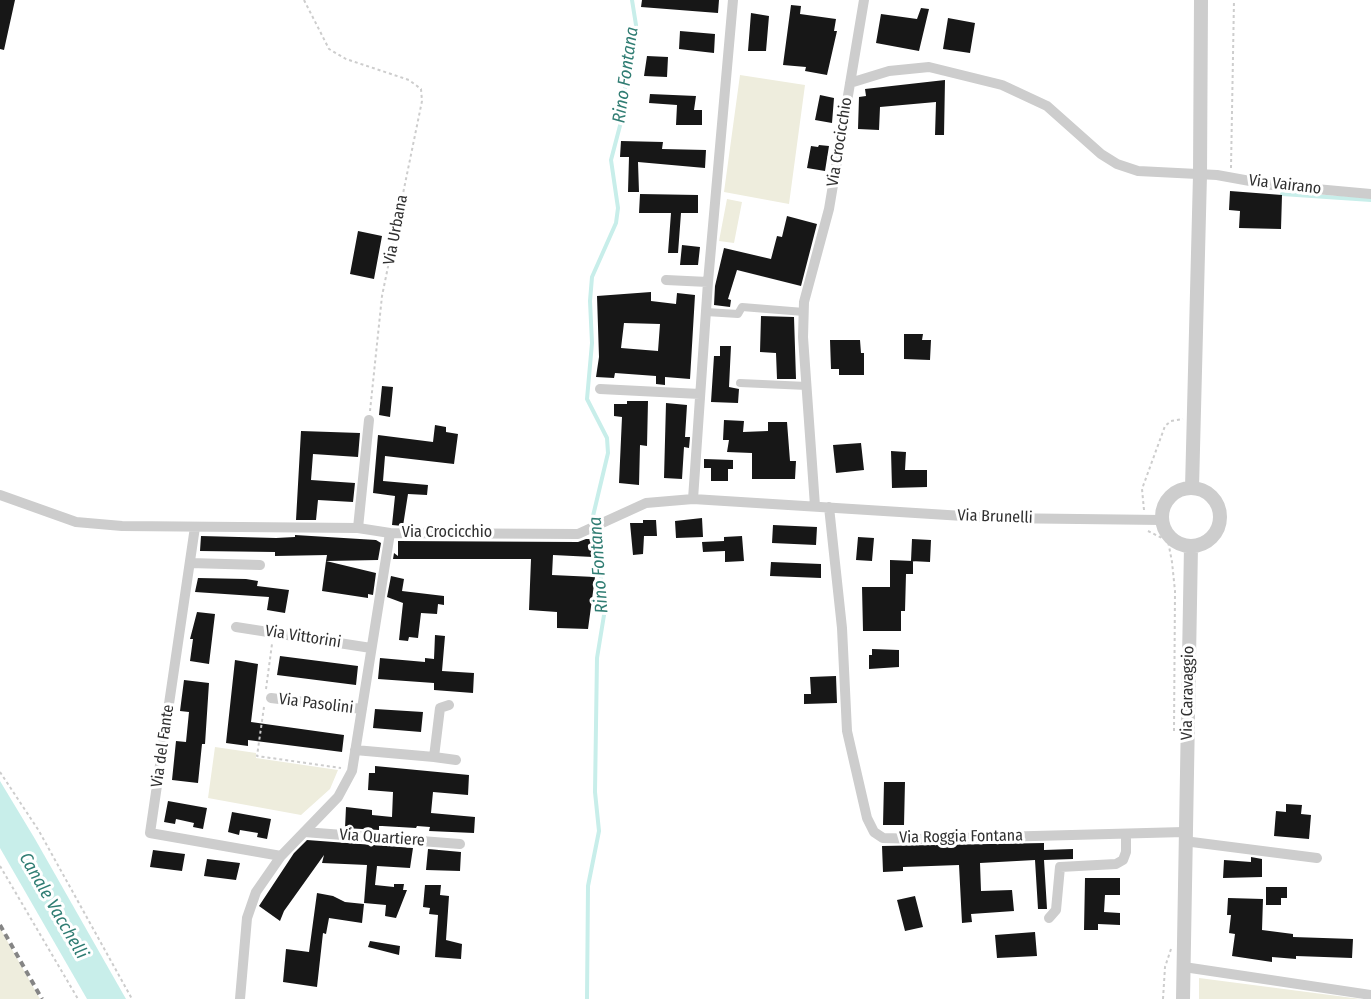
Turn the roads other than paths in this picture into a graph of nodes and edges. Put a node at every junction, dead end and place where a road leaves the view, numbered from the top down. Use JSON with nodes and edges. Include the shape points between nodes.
{"nodes":[{"id":1,"x":733,"y":0,"type":"edge"},
{"id":2,"x":864,"y":0,"type":"edge"},
{"id":3,"x":1201,"y":0,"type":"edge"},
{"id":4,"x":850,"y":83,"type":"junction"},
{"id":5,"x":1200,"y":175,"type":"junction"},
{"id":6,"x":1371,"y":194,"type":"edge"},
{"id":7,"x":666,"y":280,"type":"dead end"},
{"id":8,"x":708,"y":282,"type":"junction"},
{"id":9,"x":706,"y":312,"type":"junction"},
{"id":10,"x":804,"y":312,"type":"junction"},
{"id":11,"x":740,"y":383,"type":"dead end"},
{"id":12,"x":807,"y":386,"type":"junction"},
{"id":13,"x":600,"y":389,"type":"dead end"},
{"id":14,"x":700,"y":394,"type":"junction"},
{"id":15,"x":369,"y":420,"type":"road end"},
{"id":16,"x":1192,"y":488,"type":"junction"},
{"id":17,"x":0,"y":495,"type":"edge"},
{"id":18,"x":693,"y":500,"type":"junction"},
{"id":19,"x":815,"y":506,"type":"junction"},
{"id":20,"x":829,"y":507,"type":"junction"},
{"id":21,"x":1162,"y":520,"type":"junction"},
{"id":22,"x":195,"y":527,"type":"junction"},
{"id":23,"x":358,"y":528,"type":"junction"},
{"id":24,"x":390,"y":533,"type":"junction"},
{"id":25,"x":1191,"y":546,"type":"junction"},
{"id":26,"x":189,"y":563,"type":"junction"},
{"id":27,"x":260,"y":565,"type":"dead end"},
{"id":28,"x":236,"y":627,"type":"dead end"},
{"id":29,"x":371,"y":648,"type":"junction"},
{"id":30,"x":267,"y":696,"type":"road end"},
{"id":31,"x":449,"y":705,"type":"dead end"},
{"id":32,"x":362,"y":709,"type":"junction"},
{"id":33,"x":355,"y":750,"type":"junction"},
{"id":34,"x":434,"y":757,"type":"junction"},
{"id":35,"x":456,"y":759,"type":"dead end"},
{"id":36,"x":304,"y":831,"type":"junction"},
{"id":37,"x":1126,"y":834,"type":"junction"},
{"id":38,"x":1184,"y":837,"type":"junction"},
{"id":39,"x":460,"y":844,"type":"dead end"},
{"id":40,"x":280,"y":856,"type":"junction"},
{"id":41,"x":1317,"y":858,"type":"dead end"},
{"id":42,"x":1049,"y":918,"type":"dead end"},
{"id":43,"x":1184,"y":967,"type":"junction"},
{"id":44,"x":1371,"y":995,"type":"edge"},
{"id":45,"x":240,"y":999,"type":"edge"},
{"id":46,"x":1183,"y":999,"type":"edge"}],
"edges":[{"from":1,"to":8,"type":"street"},
{"from":2,"to":4,"type":"street"},
{"from":3,"to":5,"type":"street"},
{"from":4,"to":5,"type":"street","name":"Via Crocicchio","via":[[889,70],[929,67],[1002,85],[1047,106],[1117,164],[1138,171]]},
{"from":4,"to":10,"type":"street","name":"Via Crocicchio","via":[[829,209]]},
{"from":5,"to":6,"type":"street","name":"Via Vairano"},
{"from":5,"to":16,"type":"street"},
{"from":7,"to":8,"type":"street"},
{"from":8,"to":9,"type":"street"},
{"from":9,"to":10,"type":"street","via":[[738,314],[742,307]]},
{"from":9,"to":14,"type":"street"},
{"from":10,"to":12,"type":"street","name":"Via Crocicchio"},
{"from":11,"to":12,"type":"street"},
{"from":12,"to":19,"type":"street","name":"Via Crocicchio"},
{"from":13,"to":14,"type":"street"},
{"from":14,"to":18,"type":"street"},
{"from":15,"to":23,"type":"street"},
{"from":16,"to":21,"type":"street","via":[[1182,489],[1167,501]]},
{"from":16,"to":25,"type":"street","via":[[1202,490],[1216,503],[1220,522],[1210,539]]},
{"from":17,"to":22,"type":"street","name":"Via Crocicchio","via":[[76,522]]},
{"from":18,"to":19,"type":"street","name":"Via Crocicchio"},
{"from":18,"to":24,"type":"street","name":"Via Crocicchio","via":[[646,503],[578,534]]},
{"from":19,"to":20,"type":"street","name":"Via Crocicchio"},
{"from":20,"to":21,"type":"street","name":"Via Brunelli","via":[[995,518]]},
{"from":20,"to":37,"type":"street","name":"Via Roggia Fontana","via":[[842,628],[847,731],[867,818],[874,832],[883,838],[922,839]]},
{"from":21,"to":25,"type":"street","via":[[1175,542]]},
{"from":22,"to":23,"type":"street","name":"Via Crocicchio"},
{"from":22,"to":26,"type":"street","name":"Via del Fante"},
{"from":23,"to":24,"type":"street","name":"Via Crocicchio"},
{"from":24,"to":29,"type":"street"},
{"from":25,"to":38,"type":"street","name":"Via Caravaggio"},
{"from":26,"to":27,"type":"street"},
{"from":26,"to":40,"type":"street","name":"Via del Fante","via":[[150,833]]},
{"from":28,"to":29,"type":"street","name":"Via Vittorini"},
{"from":29,"to":32,"type":"street"},
{"from":30,"to":32,"type":"street","name":"Via Pasolini"},
{"from":31,"to":34,"type":"street","via":[[440,708]]},
{"from":32,"to":33,"type":"street"},
{"from":33,"to":34,"type":"street"},
{"from":33,"to":36,"type":"street","via":[[352,769],[338,796]]},
{"from":34,"to":35,"type":"street"},
{"from":36,"to":39,"type":"street","name":"Via Quartiere"},
{"from":36,"to":40,"type":"street"},
{"from":37,"to":38,"type":"street","name":"Via Roggia Fontana"},
{"from":37,"to":42,"type":"street","via":[[1126,852],[1116,864],[1060,867],[1056,910]]},
{"from":38,"to":41,"type":"street"},
{"from":38,"to":43,"type":"street","name":"Via Caravaggio"},
{"from":40,"to":45,"type":"street","via":[[256,892],[247,918]]},
{"from":43,"to":44,"type":"street"},
{"from":43,"to":46,"type":"street","name":"Via Caravaggio"}]}
